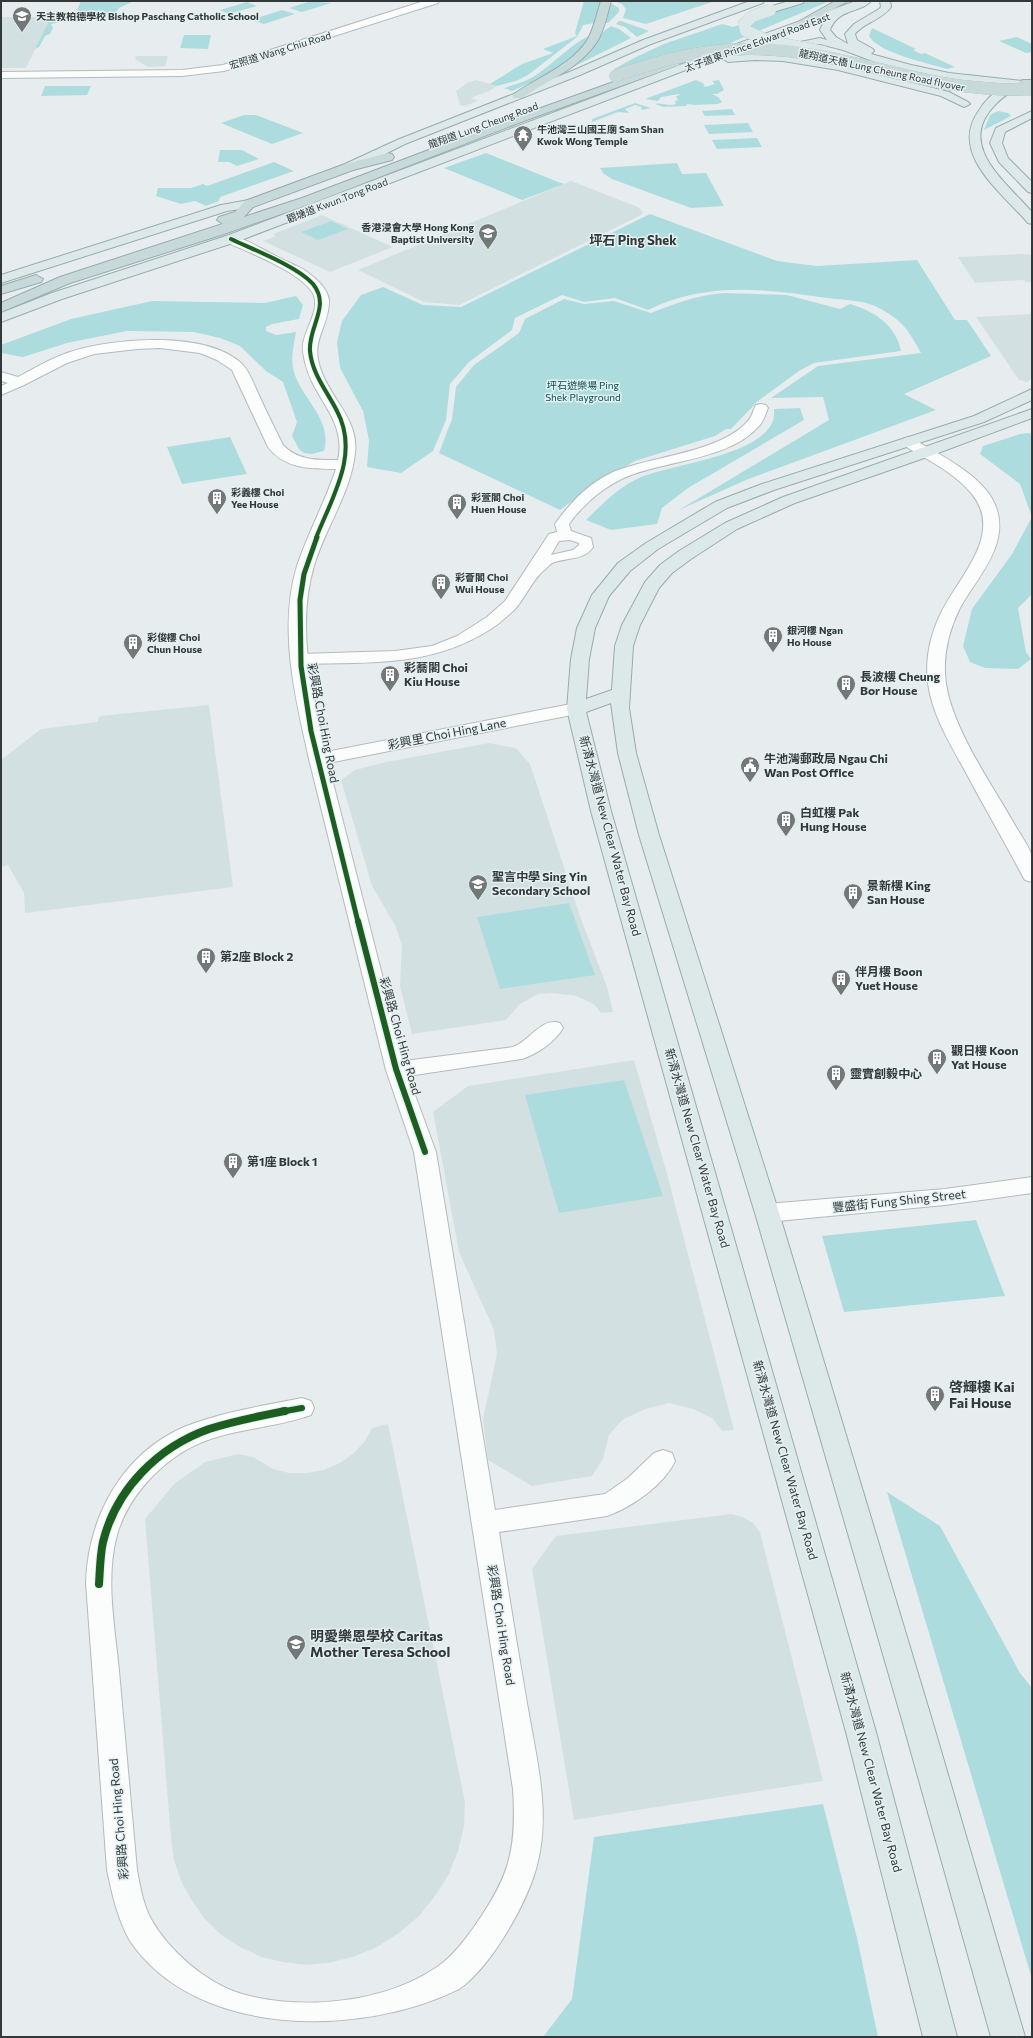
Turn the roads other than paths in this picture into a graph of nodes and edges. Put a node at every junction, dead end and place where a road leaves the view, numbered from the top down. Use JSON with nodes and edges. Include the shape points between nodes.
{"nodes":[{"id":1,"x":434,"y":1,"type":"edge"},
{"id":2,"x":606,"y":1,"type":"edge"},
{"id":3,"x":759,"y":1,"type":"edge"},
{"id":4,"x":777,"y":1,"type":"edge"},
{"id":5,"x":799,"y":1,"type":"edge"},
{"id":6,"x":866,"y":1,"type":"edge"},
{"id":7,"x":885,"y":1,"type":"edge"},
{"id":8,"x":842,"y":6,"type":"edge"},
{"id":9,"x":842,"y":47,"type":"junction"},
{"id":10,"x":870,"y":57,"type":"junction"},
{"id":11,"x":830,"y":65,"type":"junction"},
{"id":12,"x":904,"y":66,"type":"junction"},
{"id":13,"x":672,"y":68,"type":"junction"},
{"id":14,"x":1,"y":76,"type":"edge"},
{"id":15,"x":615,"y":76,"type":"joint"},
{"id":16,"x":1028,"y":85,"type":"edge"},
{"id":17,"x":1001,"y":93,"type":"junction"},
{"id":18,"x":518,"y":96,"type":"junction"},
{"id":19,"x":1032,"y":96,"type":"edge"},
{"id":20,"x":1032,"y":101,"type":"edge"},
{"id":21,"x":964,"y":104,"type":"junction"},
{"id":22,"x":998,"y":109,"type":"dead end"},
{"id":23,"x":982,"y":113,"type":"junction"},
{"id":24,"x":1032,"y":114,"type":"edge"},
{"id":25,"x":526,"y":118,"type":"junction"},
{"id":26,"x":452,"y":123,"type":"junction"},
{"id":27,"x":974,"y":136,"type":"junction"},
{"id":28,"x":996,"y":148,"type":"junction"},
{"id":29,"x":349,"y":167,"type":"junction"},
{"id":30,"x":1032,"y":190,"type":"edge"},
{"id":31,"x":1032,"y":201,"type":"edge"},
{"id":32,"x":249,"y":204,"type":"junction"},
{"id":33,"x":1032,"y":220,"type":"edge"},
{"id":34,"x":231,"y":240,"type":"junction"},
{"id":35,"x":96,"y":248,"type":"junction"},
{"id":36,"x":1,"y":270,"type":"edge"},
{"id":37,"x":1,"y":279,"type":"edge"},
{"id":38,"x":65,"y":280,"type":"junction"},
{"id":39,"x":19,"y":285,"type":"joint"},
{"id":40,"x":1,"y":292,"type":"edge"},
{"id":41,"x":1,"y":303,"type":"edge"},
{"id":42,"x":1,"y":308,"type":"edge"},
{"id":43,"x":1,"y":318,"type":"edge"},
{"id":44,"x":1,"y":367,"type":"edge"},
{"id":45,"x":34,"y":375,"type":"junction"},
{"id":46,"x":1,"y":376,"type":"edge"},
{"id":47,"x":19,"y":382,"type":"junction"},
{"id":48,"x":1,"y":391,"type":"edge"},
{"id":49,"x":1032,"y":393,"type":"edge"},
{"id":50,"x":761,"y":408,"type":"dead end"},
{"id":51,"x":1032,"y":413,"type":"edge"},
{"id":52,"x":908,"y":442,"type":"junction"},
{"id":53,"x":925,"y":453,"type":"junction"},
{"id":54,"x":345,"y":465,"type":"junction"},
{"id":55,"x":559,"y":536,"type":"junction"},
{"id":56,"x":534,"y":571,"type":"junction"},
{"id":57,"x":300,"y":659,"type":"junction"},
{"id":58,"x":621,"y":693,"type":"junction"},
{"id":59,"x":576,"y":709,"type":"junction"},
{"id":60,"x":318,"y":759,"type":"junction"},
{"id":61,"x":1032,"y":875,"type":"edge"},
{"id":62,"x":553,"y":1028,"type":"dead end"},
{"id":63,"x":396,"y":1070,"type":"junction"},
{"id":64,"x":1032,"y":1185,"type":"edge"},
{"id":65,"x":767,"y":1213,"type":"junction"},
{"id":66,"x":302,"y":1408,"type":"dead end"},
{"id":67,"x":663,"y":1461,"type":"dead end"},
{"id":68,"x":484,"y":1523,"type":"junction"},
{"id":69,"x":940,"y":2037,"type":"edge"},
{"id":70,"x":1008,"y":2037,"type":"edge"}],
"edges":[{"from":1,"to":14,"type":"street","name":"宏照道 Wang Chiu Road","via":[[224,68],[165,74]]},
{"from":2,"to":18,"type":"highway","via":[[592,41],[581,53],[567,65]]},
{"from":3,"to":18,"type":"main road","via":[[647,42],[576,74]]},
{"from":4,"to":26,"type":"main road","via":[[649,48],[604,72],[559,90]]},
{"from":5,"to":10,"type":"main road","bridge":true,"via":[[753,16],[745,22],[744,29],[768,41]]},
{"from":6,"to":8,"type":"main road","name":"太子道東 Prince Edward Road East"},
{"from":7,"to":10,"type":"main road","via":[[886,7],[882,12],[854,28],[850,34],[852,42]]},
{"from":8,"to":9,"type":"main road","via":[[825,28],[830,38]]},
{"from":8,"to":13,"type":"main road","name":"太子道東 Prince Edward Road East","via":[[796,26]]},
{"from":9,"to":11,"type":"main road","via":[[820,41],[808,42],[802,46],[802,50],[808,56]]},
{"from":9,"to":12,"type":"main road"},
{"from":10,"to":12,"type":"main road"},
{"from":10,"to":21,"type":"main road","via":[[939,82],[956,92]]},
{"from":11,"to":13,"type":"main road","via":[[786,58],[749,57]]},
{"from":11,"to":21,"type":"main road","via":[[945,94]]},
{"from":12,"to":16,"type":"main road","via":[[964,79]]},
{"from":13,"to":19,"type":"highway","name":"龍翔道天橋 Lung Cheung Road flyover","via":[[725,55],[782,56],[835,64],[950,91]]},
{"from":13,"to":25,"type":"main road","name":"觀塘道 Kwun Tong Road"},
{"from":15,"to":16,"type":"highway","name":"龍翔道天橋 Lung Cheung Road flyover","bridge":true,"via":[[684,54],[726,49],[759,49],[818,55],[953,86],[986,90]]},
{"from":15,"to":25,"type":"highway","name":"龍翔道 Lung Cheung Road"},
{"from":16,"to":17,"type":"main road"},
{"from":17,"to":20,"type":"main road","via":[[1013,99]]},
{"from":17,"to":23,"type":"main road","via":[[990,101]]},
{"from":18,"to":26,"type":"main road"},
{"from":21,"to":27,"type":"main road"},
{"from":22,"to":23,"type":"main road"},
{"from":23,"to":27,"type":"main road"},
{"from":24,"to":28,"type":"main road","via":[[1016,116],[1000,130],[996,138]]},
{"from":25,"to":29,"type":"highway","name":"龍翔道 Lung Cheung Road"},
{"from":25,"to":34,"type":"main road","name":"觀塘道 Kwun Tong Road"},
{"from":25,"to":38,"type":"highway","name":"觀塘道 Kwun Tong Road","via":[[231,227]]},
{"from":26,"to":29,"type":"main road","via":[[401,142]]},
{"from":27,"to":33,"type":"main road","via":[[975,148],[981,163]]},
{"from":28,"to":30,"type":"main road","via":[[1006,163]]},
{"from":28,"to":31,"type":"main road","via":[[993,158]]},
{"from":29,"to":32,"type":"highway"},
{"from":32,"to":35,"type":"main road","via":[[225,208]]},
{"from":32,"to":39,"type":"highway","via":[[238,215]]},
{"from":34,"to":43,"type":"main road","name":"觀塘道 Kwun Tong Road","via":[[57,296]]},
{"from":34,"to":54,"type":"street","name":"彩興路 Choi Hing Road","via":[[302,274],[322,298],[310,346],[312,365],[339,414],[348,439]]},
{"from":35,"to":36,"type":"main road","via":[[50,256]]},
{"from":35,"to":37,"type":"main road"},
{"from":38,"to":41,"type":"main road"},
{"from":38,"to":42,"type":"highway","name":"觀塘道 Kwun Tong Road"},
{"from":39,"to":40,"type":"main road"},
{"from":44,"to":45,"type":"street"},
{"from":45,"to":47,"type":"street"},
{"from":45,"to":54,"type":"street","via":[[76,354],[108,347],[165,344],[206,351],[237,367],[276,447],[284,455],[305,463]]},
{"from":46,"to":47,"type":"street"},
{"from":47,"to":48,"type":"street"},
{"from":49,"to":52,"type":"main road","name":"新清水灣道 New Clear Water Bay Road","via":[[1020,401],[979,418]]},
{"from":50,"to":55,"type":"street","via":[[760,417],[754,426],[731,441],[642,466],[611,480],[567,516]]},
{"from":51,"to":53,"type":"main road"},
{"from":52,"to":53,"type":"street"},
{"from":52,"to":59,"type":"main road","name":"新清水灣道 New Clear Water Bay Road","via":[[768,487],[721,506],[652,546],[630,563],[601,595],[586,628],[580,659]]},
{"from":53,"to":58,"type":"main road","via":[[759,512],[712,537],[666,570],[651,586],[631,625],[624,646]]},
{"from":53,"to":61,"type":"street","via":[[977,490],[991,514],[991,540],[944,625],[937,658],[937,683],[948,720]]},
{"from":54,"to":57,"type":"street","name":"彩興路 Choi Hing Road","via":[[305,567],[300,611]]},
{"from":55,"to":56,"type":"street"},
{"from":55,"to":56,"type":"street","via":[[576,536],[587,544],[585,549],[578,553],[547,560]]},
{"from":56,"to":57,"type":"street","via":[[510,604],[493,620],[463,639],[435,650],[395,656]]},
{"from":57,"to":60,"type":"street","name":"彩興路 Choi Hing Road","via":[[303,691]]},
{"from":58,"to":59,"type":"main road"},
{"from":58,"to":65,"type":"main road","via":[[620,708],[627,753],[649,835]]},
{"from":59,"to":60,"type":"street","name":"彩興里 Choi Hing Lane"},
{"from":59,"to":69,"type":"main road","name":"新清水灣道 New Clear Water Bay Road","via":[[601,811],[861,1732]]},
{"from":60,"to":63,"type":"street","name":"彩興路 Choi Hing Road"},
{"from":62,"to":63,"type":"street","via":[[526,1050],[516,1054]]},
{"from":63,"to":68,"type":"street","name":"彩興路 Choi Hing Road","via":[[425,1152]]},
{"from":64,"to":65,"type":"street","name":"豐盛街 Fung Shing Street","via":[[945,1197]]},
{"from":65,"to":70,"type":"main road","via":[[920,1728]]},
{"from":66,"to":68,"type":"street","name":"彩興路 Choi Hing Road","via":[[208,1429],[178,1443],[150,1464],[124,1492],[104,1536],[99,1584],[122,1870],[129,1901],[141,1930],[157,1956],[178,1980],[202,1999],[230,2014],[261,2025],[293,2030],[326,2030],[359,2024],[391,2014],[421,1998],[448,1979],[472,1955],[506,1907],[524,1860],[529,1813]]},
{"from":67,"to":68,"type":"street","via":[[633,1491],[607,1505]]}]}
